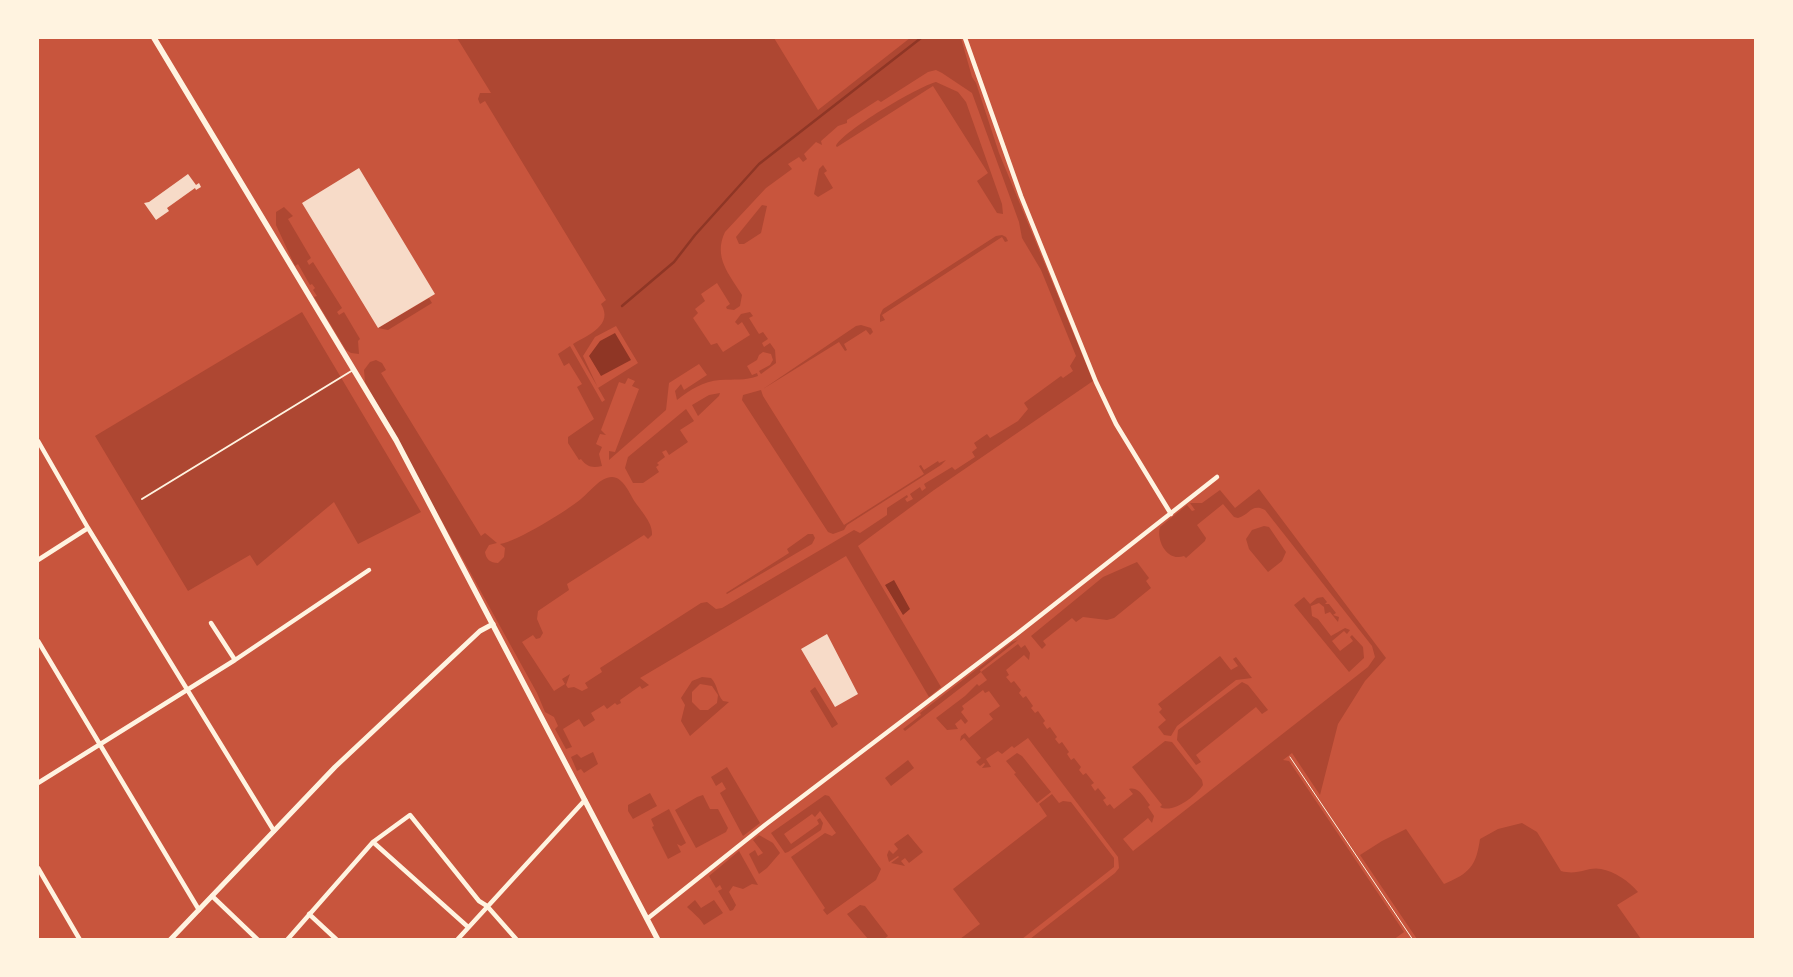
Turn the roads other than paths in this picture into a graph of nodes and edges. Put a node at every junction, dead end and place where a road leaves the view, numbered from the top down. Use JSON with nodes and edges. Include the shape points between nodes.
{"nodes":[{"id":1,"x":154,"y":38,"type":"edge"},
{"id":2,"x":965,"y":38,"type":"edge"},
{"id":3,"x":353,"y":370,"type":"junction"},
{"id":4,"x":38,"y":441,"type":"edge"},
{"id":5,"x":1217,"y":477,"type":"dead end"},
{"id":6,"x":142,"y":499,"type":"dead end"},
{"id":7,"x":1171,"y":514,"type":"junction"},
{"id":8,"x":88,"y":528,"type":"junction"},
{"id":9,"x":38,"y":560,"type":"edge"},
{"id":10,"x":369,"y":570,"type":"dead end"},
{"id":11,"x":211,"y":623,"type":"dead end"},
{"id":12,"x":493,"y":624,"type":"junction"},
{"id":13,"x":38,"y":641,"type":"edge"},
{"id":14,"x":235,"y":660,"type":"junction"},
{"id":15,"x":188,"y":690,"type":"junction"},
{"id":16,"x":99,"y":744,"type":"junction"},
{"id":17,"x":38,"y":783,"type":"edge"},
{"id":18,"x":585,"y":800,"type":"junction"},
{"id":19,"x":274,"y":830,"type":"junction"},
{"id":20,"x":373,"y":842,"type":"junction"},
{"id":21,"x":38,"y":868,"type":"edge"},
{"id":22,"x":212,"y":896,"type":"junction"},
{"id":23,"x":486,"y":906,"type":"junction"},
{"id":24,"x":198,"y":910,"type":"junction"},
{"id":25,"x":309,"y":914,"type":"junction"},
{"id":26,"x":647,"y":919,"type":"junction"},
{"id":27,"x":468,"y":927,"type":"junction"},
{"id":28,"x":80,"y":940,"type":"edge"},
{"id":29,"x":170,"y":940,"type":"edge"},
{"id":30,"x":258,"y":940,"type":"edge"},
{"id":31,"x":287,"y":940,"type":"edge"},
{"id":32,"x":337,"y":940,"type":"edge"},
{"id":33,"x":457,"y":940,"type":"edge"},
{"id":34,"x":517,"y":940,"type":"edge"},
{"id":35,"x":658,"y":940,"type":"edge"}],
"edges":[{"from":1,"to":3,"type":"main road"},
{"from":2,"to":7,"type":"street","via":[[1021,196],[1096,382],[1116,424]]},
{"from":3,"to":6,"type":"lane"},
{"from":3,"to":12,"type":"main road","via":[[400,448]]},
{"from":4,"to":8,"type":"street"},
{"from":5,"to":7,"type":"street"},
{"from":7,"to":26,"type":"street"},
{"from":8,"to":9,"type":"street"},
{"from":8,"to":15,"type":"street"},
{"from":10,"to":14,"type":"street"},
{"from":11,"to":14,"type":"street"},
{"from":12,"to":18,"type":"main road"},
{"from":12,"to":19,"type":"street","via":[[480,632],[357,744]]},
{"from":13,"to":16,"type":"street"},
{"from":14,"to":15,"type":"street"},
{"from":15,"to":16,"type":"street"},
{"from":15,"to":19,"type":"street"},
{"from":16,"to":17,"type":"street"},
{"from":16,"to":24,"type":"street"},
{"from":18,"to":23,"type":"street"},
{"from":18,"to":26,"type":"main road"},
{"from":19,"to":22,"type":"street"},
{"from":20,"to":23,"type":"street","via":[[410,815]]},
{"from":20,"to":25,"type":"street"},
{"from":20,"to":27,"type":"street"},
{"from":21,"to":28,"type":"street"},
{"from":22,"to":24,"type":"street"},
{"from":22,"to":30,"type":"street"},
{"from":23,"to":27,"type":"street"},
{"from":23,"to":34,"type":"street"},
{"from":24,"to":29,"type":"street"},
{"from":25,"to":31,"type":"street"},
{"from":25,"to":32,"type":"street"},
{"from":26,"to":35,"type":"main road"},
{"from":27,"to":33,"type":"street"}]}
